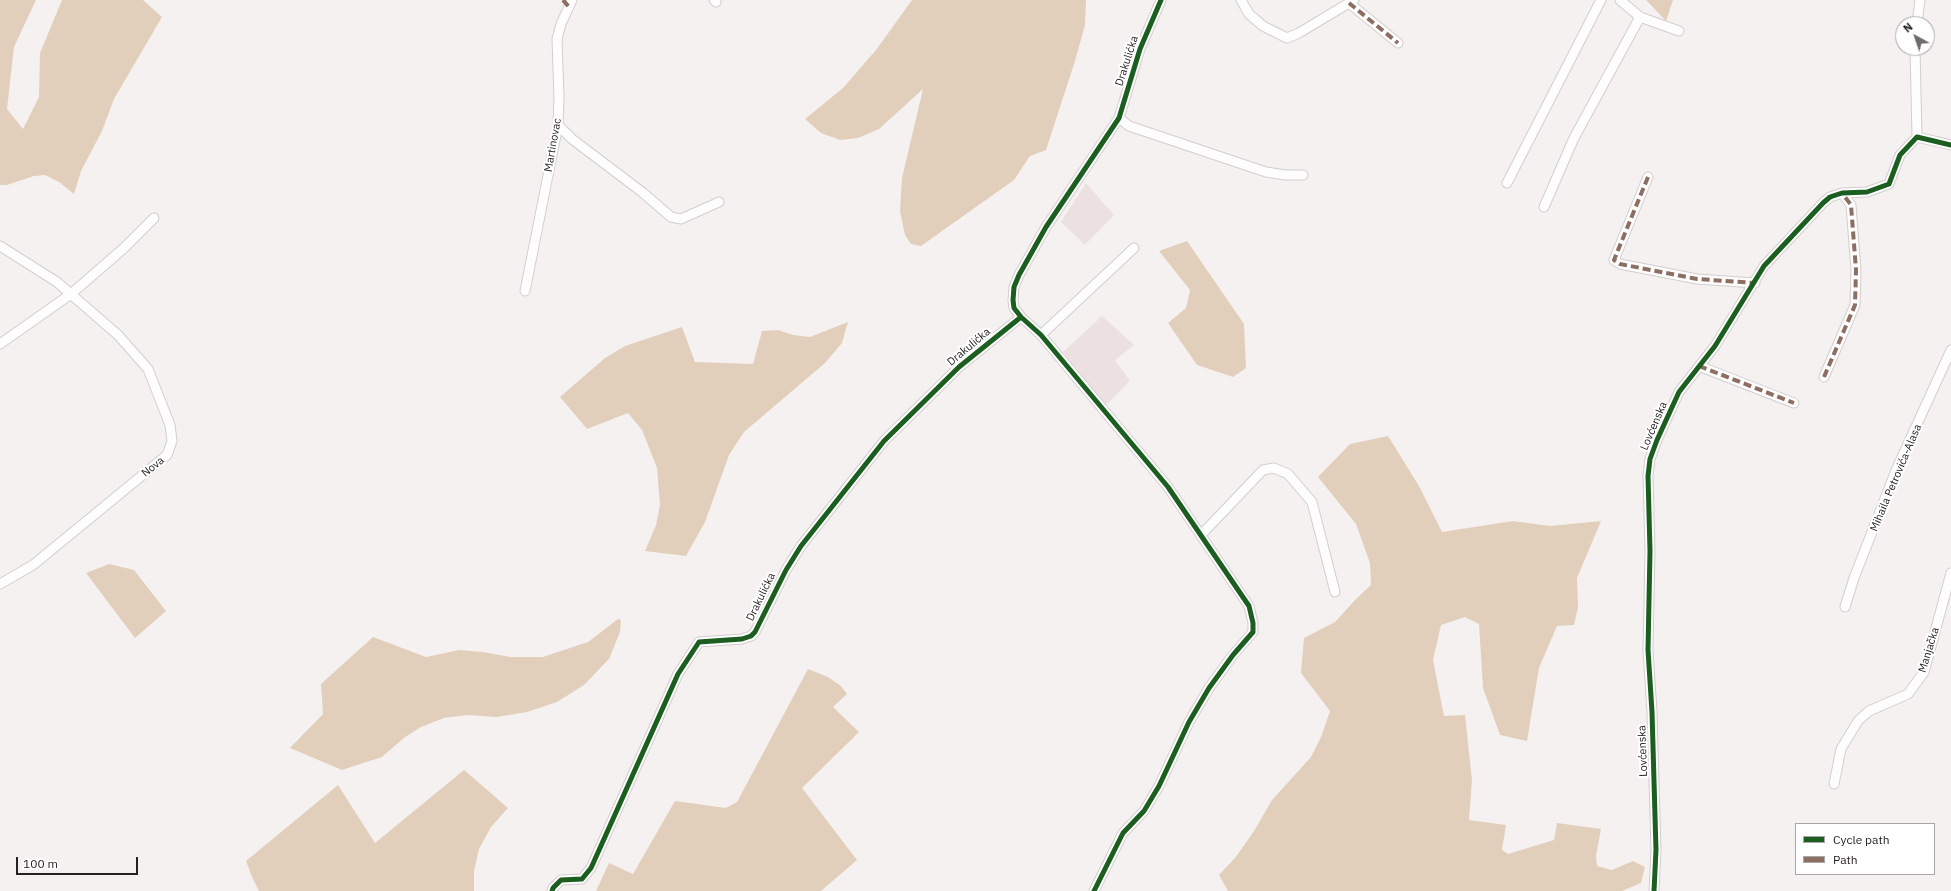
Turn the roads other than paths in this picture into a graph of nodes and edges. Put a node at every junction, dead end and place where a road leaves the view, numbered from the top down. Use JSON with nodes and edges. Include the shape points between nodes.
{"nodes":[{"id":1,"x":1160,"y":0,"type":"edge"},
{"id":2,"x":1241,"y":0,"type":"edge"},
{"id":3,"x":1601,"y":0,"type":"edge"},
{"id":4,"x":1620,"y":0,"type":"edge"},
{"id":5,"x":1920,"y":0,"type":"edge"},
{"id":6,"x":1352,"y":1,"type":"edge"},
{"id":7,"x":568,"y":2,"type":"edge"},
{"id":8,"x":1640,"y":16,"type":"junction"},
{"id":9,"x":1917,"y":16,"type":"edge"},
{"id":10,"x":1679,"y":31,"type":"dead end"},
{"id":11,"x":1398,"y":43,"type":"dead end"},
{"id":12,"x":1915,"y":56,"type":"edge"},
{"id":13,"x":1119,"y":118,"type":"junction"},
{"id":14,"x":558,"y":125,"type":"junction"},
{"id":15,"x":1917,"y":137,"type":"junction"},
{"id":16,"x":1951,"y":145,"type":"edge"},
{"id":17,"x":1302,"y":175,"type":"dead end"},
{"id":18,"x":1648,"y":177,"type":"dead end"},
{"id":19,"x":1507,"y":183,"type":"dead end"},
{"id":20,"x":1842,"y":193,"type":"junction"},
{"id":21,"x":719,"y":202,"type":"dead end"},
{"id":22,"x":1544,"y":207,"type":"dead end"},
{"id":23,"x":154,"y":218,"type":"dead end"},
{"id":24,"x":0,"y":246,"type":"edge"},
{"id":25,"x":1134,"y":248,"type":"dead end"},
{"id":26,"x":1755,"y":282,"type":"junction"},
{"id":27,"x":525,"y":291,"type":"dead end"},
{"id":28,"x":71,"y":294,"type":"junction"},
{"id":29,"x":1021,"y":317,"type":"junction"},
{"id":30,"x":1041,"y":335,"type":"junction"},
{"id":31,"x":0,"y":344,"type":"edge"},
{"id":32,"x":1951,"y":350,"type":"edge"},
{"id":33,"x":1700,"y":366,"type":"junction"},
{"id":34,"x":1824,"y":377,"type":"dead end"},
{"id":35,"x":1794,"y":403,"type":"dead end"},
{"id":36,"x":1201,"y":535,"type":"junction"},
{"id":37,"x":1951,"y":573,"type":"edge"},
{"id":38,"x":0,"y":584,"type":"edge"},
{"id":39,"x":1335,"y":592,"type":"dead end"},
{"id":40,"x":1845,"y":607,"type":"dead end"},
{"id":41,"x":1834,"y":784,"type":"dead end"},
{"id":42,"x":552,"y":891,"type":"edge"},
{"id":43,"x":1094,"y":891,"type":"edge"},
{"id":44,"x":1654,"y":891,"type":"edge"}],
"edges":[{"from":1,"to":13,"type":"street","name":"Drakulićka","via":[[1140,48]]},
{"from":2,"to":6,"type":"street","via":[[1249,14],[1263,26],[1287,38]]},
{"from":3,"to":19,"type":"street"},
{"from":4,"to":8,"type":"street"},
{"from":5,"to":9,"type":"street"},
{"from":6,"to":11,"type":"street"},
{"from":7,"to":14,"type":"street","name":"Martinovac","via":[[557,39],[560,97]]},
{"from":8,"to":10,"type":"street"},
{"from":8,"to":22,"type":"street","via":[[1574,138]]},
{"from":12,"to":15,"type":"street"},
{"from":13,"to":17,"type":"street","via":[[1129,126],[1266,172]]},
{"from":13,"to":29,"type":"street","name":"Drakulićka","via":[[1046,228],[1019,275],[1012,300]]},
{"from":14,"to":21,"type":"street","via":[[671,217],[681,219]]},
{"from":14,"to":27,"type":"street","name":"Martinovac"},
{"from":15,"to":16,"type":"street"},
{"from":15,"to":20,"type":"street","name":"Lovćenska","via":[[1900,154],[1889,184],[1867,192]]},
{"from":18,"to":26,"type":"street","via":[[1614,260],[1620,264],[1697,279]]},
{"from":20,"to":26,"type":"street","name":"Lovćenska","via":[[1830,197],[1823,203],[1764,266]]},
{"from":20,"to":34,"type":"street","via":[[1851,205],[1856,270],[1855,304]]},
{"from":23,"to":28,"type":"street"},
{"from":24,"to":28,"type":"street","name":"Nova","via":[[57,282]]},
{"from":25,"to":30,"type":"street"},
{"from":26,"to":33,"type":"street","name":"Lovćenska"},
{"from":28,"to":31,"type":"street"},
{"from":28,"to":38,"type":"street","name":"Nova","via":[[118,335],[148,369],[170,425],[172,441],[167,455],[33,565]]},
{"from":29,"to":30,"type":"street"},
{"from":29,"to":42,"type":"street","name":"Drakulićka","via":[[959,367],[884,441],[801,546],[786,570],[756,632],[742,639],[699,642],[678,674],[590,868],[582,879],[561,880]]},
{"from":30,"to":36,"type":"street","via":[[1168,487]]},
{"from":32,"to":40,"type":"street","name":"Mihaila Petrovića-Alasa","via":[[1897,468]]},
{"from":33,"to":35,"type":"street"},
{"from":33,"to":44,"type":"street","name":"Lovćenska","via":[[1679,392],[1656,440],[1648,476],[1648,650],[1656,850]]},
{"from":36,"to":39,"type":"street","via":[[1263,470],[1274,468],[1288,474],[1312,502]]},
{"from":36,"to":43,"type":"street","via":[[1249,606],[1253,632],[1209,688],[1189,722],[1159,786],[1144,811],[1123,833]]},
{"from":37,"to":41,"type":"street","name":"Manjačka","via":[[1924,672],[1908,694],[1869,711],[1858,721],[1841,749]]}]}
